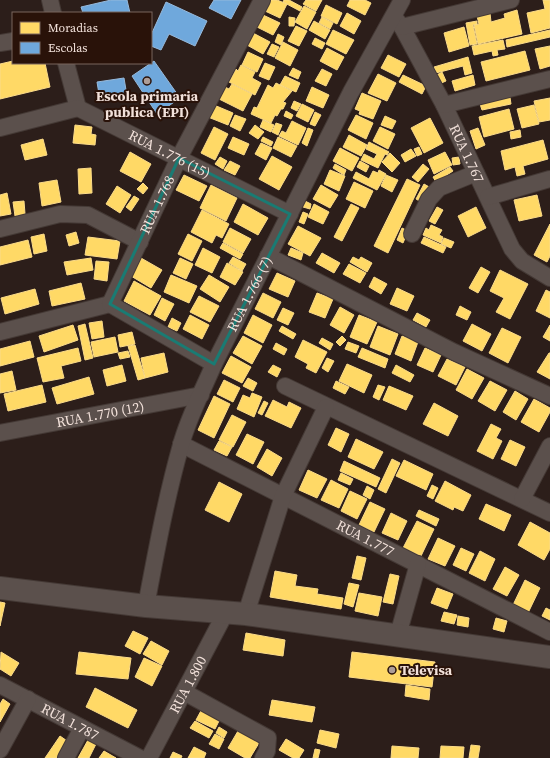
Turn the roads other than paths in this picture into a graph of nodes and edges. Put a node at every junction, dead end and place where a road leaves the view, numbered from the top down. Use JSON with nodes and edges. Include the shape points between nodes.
{"nodes":[{"id":1,"x":50,"y":0,"type":"edge"},
{"id":2,"x":262,"y":0,"type":"edge"},
{"id":3,"x":402,"y":0,"type":"edge"},
{"id":4,"x":510,"y":0,"type":"edge"},
{"id":5,"x":53,"y":12,"type":"edge"},
{"id":6,"x":398,"y":22,"type":"junction"},
{"id":7,"x":12,"y":41,"type":"edge"},
{"id":8,"x":0,"y":43,"type":"edge"},
{"id":9,"x":66,"y":64,"type":"edge"},
{"id":10,"x":550,"y":79,"type":"edge"},
{"id":11,"x":444,"y":105,"type":"junction"},
{"id":12,"x":78,"y":108,"type":"junction"},
{"id":13,"x":0,"y":128,"type":"edge"},
{"id":14,"x":179,"y":158,"type":"junction"},
{"id":15,"x":476,"y":173,"type":"junction"},
{"id":16,"x":550,"y":179,"type":"edge"},
{"id":17,"x":488,"y":197,"type":"junction"},
{"id":18,"x":290,"y":214,"type":"junction"},
{"id":19,"x":0,"y":229,"type":"edge"},
{"id":20,"x":412,"y":234,"type":"dead end"},
{"id":21,"x":140,"y":242,"type":"junction"},
{"id":22,"x":268,"y":256,"type":"junction"},
{"id":23,"x":550,"y":278,"type":"edge"},
{"id":24,"x":110,"y":304,"type":"junction"},
{"id":25,"x":0,"y":332,"type":"edge"},
{"id":26,"x":214,"y":364,"type":"junction"},
{"id":27,"x":285,"y":386,"type":"dead end"},
{"id":28,"x":200,"y":395,"type":"junction"},
{"id":29,"x":550,"y":396,"type":"edge"},
{"id":30,"x":326,"y":408,"type":"junction"},
{"id":31,"x":0,"y":433,"type":"edge"},
{"id":32,"x":181,"y":444,"type":"junction"},
{"id":33,"x":550,"y":446,"type":"edge"},
{"id":34,"x":283,"y":496,"type":"junction"},
{"id":35,"x":522,"y":499,"type":"junction"},
{"id":36,"x":550,"y":514,"type":"edge"},
{"id":37,"x":418,"y":564,"type":"junction"},
{"id":38,"x":0,"y":588,"type":"edge"},
{"id":39,"x":146,"y":606,"type":"junction"},
{"id":40,"x":236,"y":613,"type":"junction"},
{"id":41,"x":550,"y":632,"type":"edge"},
{"id":42,"x":398,"y":635,"type":"junction"},
{"id":43,"x":550,"y":657,"type":"edge"},
{"id":44,"x":0,"y":685,"type":"edge"},
{"id":45,"x":184,"y":692,"type":"junction"},
{"id":46,"x":28,"y":699,"type":"junction"},
{"id":47,"x":82,"y":728,"type":"junction"},
{"id":48,"x":0,"y":750,"type":"edge"},
{"id":49,"x":66,"y":758,"type":"edge"},
{"id":50,"x":140,"y":758,"type":"edge"},
{"id":51,"x":149,"y":758,"type":"edge"},
{"id":52,"x":263,"y":758,"type":"edge"}],
"edges":[{"from":1,"to":5,"type":"street"},
{"from":2,"to":14,"type":"street","name":"RUA 1.768"},
{"from":3,"to":6,"type":"street","name":"RUA 1.766 (7)"},
{"from":4,"to":6,"type":"street"},
{"from":6,"to":11,"type":"street","name":"RUA 1.767"},
{"from":6,"to":18,"type":"street","name":"RUA 1.766 (7)","via":[[351,92]]},
{"from":7,"to":8,"type":"street"},
{"from":9,"to":12,"type":"street"},
{"from":10,"to":11,"type":"street"},
{"from":11,"to":15,"type":"street","name":"RUA 1.767"},
{"from":12,"to":13,"type":"street"},
{"from":12,"to":14,"type":"street","name":"RUA 1.776 (15)"},
{"from":14,"to":18,"type":"street","name":"RUA 1.776 (15)"},
{"from":14,"to":21,"type":"street","name":"RUA 1.768"},
{"from":15,"to":17,"type":"street","name":"RUA 1.767"},
{"from":15,"to":20,"type":"street","via":[[439,188],[429,199]]},
{"from":16,"to":17,"type":"street"},
{"from":17,"to":23,"type":"street","name":"RUA 1.767","via":[[512,249],[522,261]]},
{"from":18,"to":22,"type":"street","name":"RUA 1.766 (7)"},
{"from":19,"to":21,"type":"street","via":[[60,214],[88,215]]},
{"from":21,"to":24,"type":"street","name":"RUA 1.768"},
{"from":22,"to":26,"type":"street","name":"RUA 1.766 (7)"},
{"from":22,"to":29,"type":"street","via":[[454,352]]},
{"from":24,"to":25,"type":"street"},
{"from":24,"to":26,"type":"street"},
{"from":26,"to":28,"type":"street","name":"RUA 1.766 (7)"},
{"from":27,"to":30,"type":"street"},
{"from":28,"to":31,"type":"street","name":"RUA 1.770 (12)"},
{"from":28,"to":32,"type":"street","name":"RUA 1.766 (7)"},
{"from":30,"to":34,"type":"street","name":"RUA 1.800"},
{"from":30,"to":35,"type":"street"},
{"from":32,"to":34,"type":"street","name":"RUA 1.777"},
{"from":32,"to":39,"type":"street","name":"RUA 1.766 (7)"},
{"from":33,"to":35,"type":"street"},
{"from":34,"to":37,"type":"street","name":"RUA 1.777"},
{"from":34,"to":40,"type":"street","name":"RUA 1.800"},
{"from":35,"to":36,"type":"street"},
{"from":37,"to":41,"type":"street","name":"RUA 1.777"},
{"from":37,"to":42,"type":"street"},
{"from":38,"to":39,"type":"street"},
{"from":39,"to":40,"type":"street"},
{"from":40,"to":42,"type":"street"},
{"from":40,"to":45,"type":"street","name":"RUA 1.800"},
{"from":42,"to":43,"type":"street"},
{"from":44,"to":46,"type":"street","name":"RUA 1.787"},
{"from":45,"to":51,"type":"street","name":"RUA 1.800"},
{"from":45,"to":52,"type":"street","via":[[268,738],[267,751]]},
{"from":46,"to":47,"type":"street","name":"RUA 1.787"},
{"from":46,"to":48,"type":"street"},
{"from":47,"to":49,"type":"street"},
{"from":47,"to":50,"type":"street","name":"RUA 1.787"}]}
